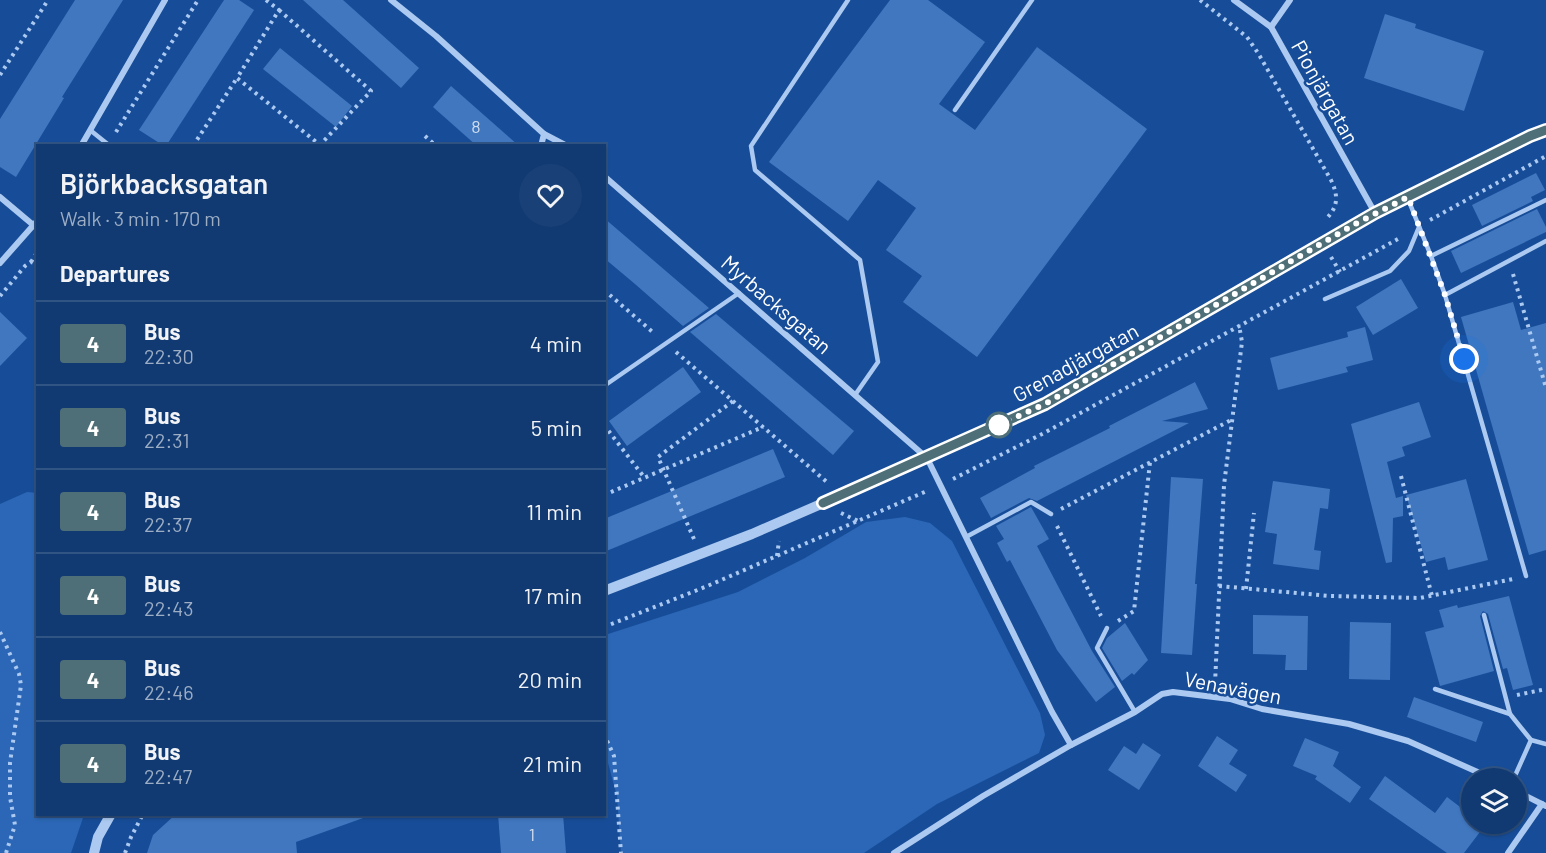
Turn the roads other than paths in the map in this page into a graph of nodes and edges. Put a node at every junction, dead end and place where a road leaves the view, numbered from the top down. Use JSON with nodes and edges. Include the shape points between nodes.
{"nodes":[{"id":1,"x":165,"y":0,"type":"edge"},
{"id":2,"x":391,"y":0,"type":"edge"},
{"id":3,"x":848,"y":0,"type":"edge"},
{"id":4,"x":1032,"y":0,"type":"edge"},
{"id":5,"x":1234,"y":0,"type":"edge"},
{"id":6,"x":1290,"y":0,"type":"edge"},
{"id":7,"x":1271,"y":27,"type":"junction"},
{"id":8,"x":956,"y":111,"type":"dead end"},
{"id":9,"x":90,"y":130,"type":"junction"},
{"id":10,"x":1546,"y":130,"type":"edge"},
{"id":11,"x":544,"y":134,"type":"junction"},
{"id":12,"x":82,"y":144,"type":"edge"},
{"id":13,"x":109,"y":144,"type":"edge"},
{"id":14,"x":542,"y":144,"type":"edge"},
{"id":15,"x":563,"y":144,"type":"edge"},
{"id":16,"x":606,"y":178,"type":"edge"},
{"id":17,"x":0,"y":197,"type":"edge"},
{"id":18,"x":1408,"y":197,"type":"junction"},
{"id":19,"x":1546,"y":200,"type":"edge"},
{"id":20,"x":1375,"y":213,"type":"junction"},
{"id":21,"x":1419,"y":227,"type":"junction"},
{"id":22,"x":35,"y":228,"type":"edge"},
{"id":23,"x":1546,"y":241,"type":"edge"},
{"id":24,"x":1431,"y":256,"type":"junction"},
{"id":25,"x":0,"y":263,"type":"edge"},
{"id":26,"x":740,"y":293,"type":"junction"},
{"id":27,"x":1445,"y":295,"type":"junction"},
{"id":28,"x":1325,"y":299,"type":"dead end"},
{"id":29,"x":606,"y":385,"type":"edge"},
{"id":30,"x":855,"y":395,"type":"junction"},
{"id":31,"x":927,"y":458,"type":"junction"},
{"id":32,"x":1051,"y":514,"type":"road end"},
{"id":33,"x":966,"y":537,"type":"junction"},
{"id":34,"x":1526,"y":576,"type":"road end"},
{"id":35,"x":606,"y":590,"type":"edge"},
{"id":36,"x":1484,"y":615,"type":"dead end"},
{"id":37,"x":1107,"y":628,"type":"road end"},
{"id":38,"x":1435,"y":689,"type":"dead end"},
{"id":39,"x":1135,"y":712,"type":"junction"},
{"id":40,"x":1510,"y":714,"type":"junction"},
{"id":41,"x":1531,"y":740,"type":"junction"},
{"id":42,"x":1546,"y":744,"type":"edge"},
{"id":43,"x":1071,"y":745,"type":"junction"},
{"id":44,"x":1469,"y":768,"type":"edge"},
{"id":45,"x":1518,"y":768,"type":"edge"},
{"id":46,"x":1527,"y":796,"type":"edge"},
{"id":47,"x":1544,"y":805,"type":"edge"},
{"id":48,"x":110,"y":816,"type":"edge"},
{"id":49,"x":94,"y":853,"type":"edge"},
{"id":50,"x":894,"y":853,"type":"edge"},
{"id":51,"x":1508,"y":853,"type":"edge"}],
"edges":[{"from":1,"to":9,"type":"street"},
{"from":2,"to":11,"type":"street"},
{"from":3,"to":30,"type":"lane","via":[[751,146],[755,170],[860,260],[878,362]]},
{"from":4,"to":8,"type":"lane"},
{"from":5,"to":7,"type":"street","name":"Pionjärgatan"},
{"from":6,"to":7,"type":"street"},
{"from":7,"to":20,"type":"street","name":"Pionjärgatan"},
{"from":9,"to":12,"type":"street"},
{"from":9,"to":13,"type":"lane"},
{"from":10,"to":18,"type":"street","name":"Grenadjärgatan"},
{"from":11,"to":14,"type":"street"},
{"from":11,"to":15,"type":"street"},
{"from":16,"to":26,"type":"street","name":"Myrbacksgatan"},
{"from":17,"to":22,"type":"street"},
{"from":18,"to":20,"type":"street","name":"Grenadjärgatan"},
{"from":18,"to":21,"type":"lane"},
{"from":19,"to":24,"type":"lane"},
{"from":20,"to":31,"type":"street","name":"Grenadjärgatan","via":[[1045,404]]},
{"from":21,"to":24,"type":"lane"},
{"from":21,"to":28,"type":"lane","via":[[1409,251],[1390,271]]},
{"from":22,"to":25,"type":"street"},
{"from":23,"to":27,"type":"lane"},
{"from":24,"to":27,"type":"lane"},
{"from":26,"to":29,"type":"lane"},
{"from":26,"to":30,"type":"street","name":"Myrbacksgatan"},
{"from":27,"to":34,"type":"lane"},
{"from":30,"to":31,"type":"street","name":"Myrbacksgatan"},
{"from":31,"to":33,"type":"street"},
{"from":31,"to":35,"type":"street","name":"Grenadjärgatan","via":[[701,555]]},
{"from":32,"to":33,"type":"lane","via":[[1031,502]]},
{"from":33,"to":43,"type":"street"},
{"from":36,"to":40,"type":"lane"},
{"from":37,"to":39,"type":"lane","via":[[1097,648]]},
{"from":38,"to":40,"type":"lane"},
{"from":39,"to":43,"type":"street","name":"Venavägen"},
{"from":39,"to":44,"type":"street","name":"Venavägen","via":[[1162,694],[1173,692],[1230,699],[1408,741]]},
{"from":40,"to":41,"type":"lane"},
{"from":41,"to":42,"type":"lane"},
{"from":41,"to":45,"type":"lane"},
{"from":43,"to":50,"type":"street","name":"Venavägen"},
{"from":46,"to":47,"type":"street"},
{"from":47,"to":51,"type":"street"},
{"from":48,"to":49,"type":"street"}]}
